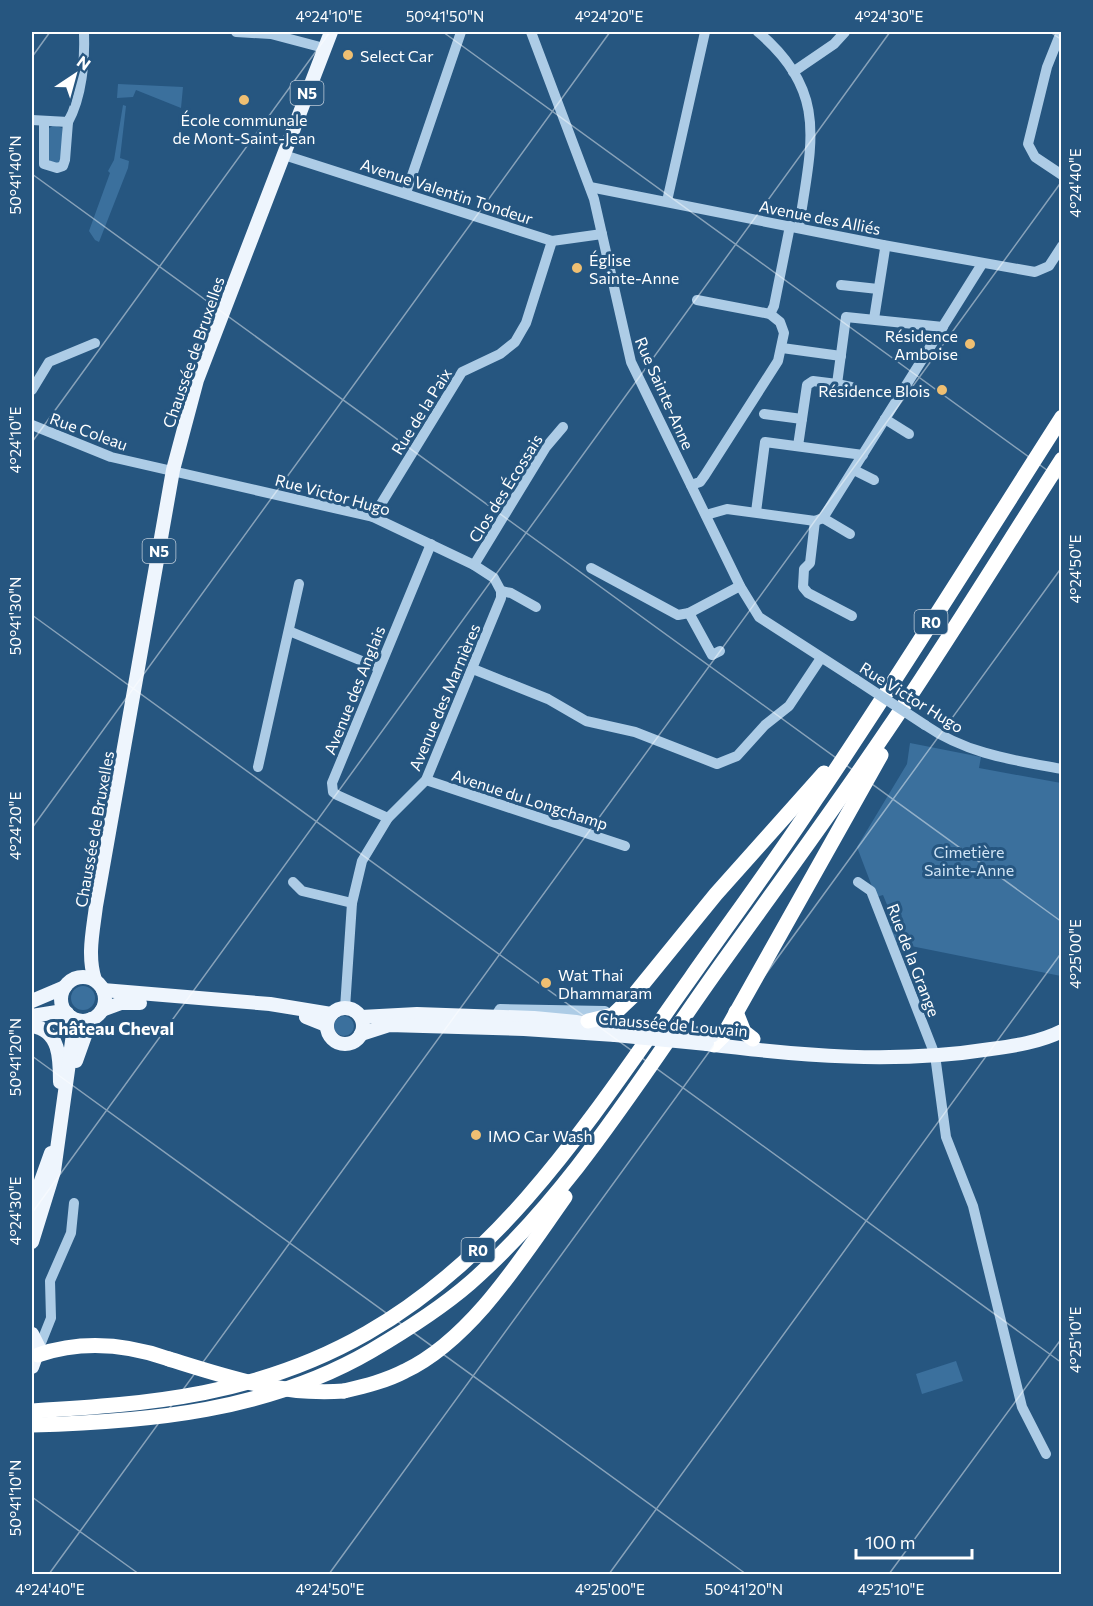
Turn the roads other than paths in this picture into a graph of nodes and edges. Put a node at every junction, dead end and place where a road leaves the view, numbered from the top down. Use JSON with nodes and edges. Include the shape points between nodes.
{"nodes":[{"id":1,"x":84,"y":32,"type":"edge"},
{"id":2,"x":236,"y":32,"type":"edge"},
{"id":3,"x":331,"y":32,"type":"edge"},
{"id":4,"x":461,"y":32,"type":"edge"},
{"id":5,"x":531,"y":32,"type":"edge"},
{"id":6,"x":705,"y":32,"type":"edge"},
{"id":7,"x":758,"y":32,"type":"edge"},
{"id":8,"x":845,"y":32,"type":"edge"},
{"id":9,"x":1062,"y":32,"type":"edge"},
{"id":10,"x":324,"y":48,"type":"junction"},
{"id":11,"x":794,"y":72,"type":"junction"},
{"id":12,"x":32,"y":120,"type":"edge"},
{"id":13,"x":44,"y":121,"type":"junction"},
{"id":14,"x":68,"y":122,"type":"junction"},
{"id":15,"x":284,"y":155,"type":"junction"},
{"id":16,"x":1062,"y":175,"type":"edge"},
{"id":17,"x":590,"y":187,"type":"junction"},
{"id":18,"x":406,"y":194,"type":"junction"},
{"id":19,"x":667,"y":201,"type":"junction"},
{"id":20,"x":795,"y":227,"type":"junction"},
{"id":21,"x":602,"y":234,"type":"junction"},
{"id":22,"x":552,"y":241,"type":"junction"},
{"id":23,"x":883,"y":245,"type":"junction"},
{"id":24,"x":1062,"y":246,"type":"edge"},
{"id":25,"x":982,"y":264,"type":"junction"},
{"id":26,"x":841,"y":285,"type":"dead end"},
{"id":27,"x":878,"y":290,"type":"junction"},
{"id":28,"x":697,"y":300,"type":"dead end"},
{"id":29,"x":770,"y":314,"type":"junction"},
{"id":30,"x":874,"y":319,"type":"junction"},
{"id":31,"x":942,"y":327,"type":"junction"},
{"id":32,"x":95,"y":343,"type":"dead end"},
{"id":33,"x":782,"y":348,"type":"junction"},
{"id":34,"x":840,"y":356,"type":"junction"},
{"id":35,"x":837,"y":384,"type":"junction"},
{"id":36,"x":851,"y":387,"type":"dead end"},
{"id":37,"x":32,"y":390,"type":"edge"},
{"id":38,"x":764,"y":414,"type":"dead end"},
{"id":39,"x":1062,"y":417,"type":"edge"},
{"id":40,"x":802,"y":419,"type":"junction"},
{"id":41,"x":885,"y":419,"type":"junction"},
{"id":42,"x":32,"y":425,"type":"edge"},
{"id":43,"x":563,"y":427,"type":"dead end"},
{"id":44,"x":909,"y":434,"type":"dead end"},
{"id":45,"x":798,"y":446,"type":"junction"},
{"id":46,"x":863,"y":455,"type":"junction"},
{"id":47,"x":1062,"y":459,"type":"edge"},
{"id":48,"x":173,"y":470,"type":"junction"},
{"id":49,"x":854,"y":470,"type":"junction"},
{"id":50,"x":874,"y":480,"type":"dead end"},
{"id":51,"x":691,"y":485,"type":"junction"},
{"id":52,"x":756,"y":512,"type":"junction"},
{"id":53,"x":706,"y":515,"type":"junction"},
{"id":54,"x":373,"y":517,"type":"junction"},
{"id":55,"x":819,"y":519,"type":"junction"},
{"id":56,"x":850,"y":534,"type":"dead end"},
{"id":57,"x":431,"y":544,"type":"junction"},
{"id":58,"x":474,"y":565,"type":"junction"},
{"id":59,"x":591,"y":568,"type":"dead end"},
{"id":60,"x":299,"y":584,"type":"dead end"},
{"id":61,"x":740,"y":586,"type":"junction"},
{"id":62,"x":501,"y":591,"type":"junction"},
{"id":63,"x":536,"y":608,"type":"dead end"},
{"id":64,"x":689,"y":613,"type":"junction"},
{"id":65,"x":852,"y":616,"type":"dead end"},
{"id":66,"x":289,"y":631,"type":"junction"},
{"id":67,"x":720,"y":651,"type":"dead end"},
{"id":68,"x":820,"y":658,"type":"junction"},
{"id":69,"x":379,"y":668,"type":"junction"},
{"id":70,"x":473,"y":669,"type":"junction"},
{"id":71,"x":890,"y":727,"type":"junction"},
{"id":72,"x":852,"y":747,"type":"junction"},
{"id":73,"x":258,"y":767,"type":"dead end"},
{"id":74,"x":1062,"y":769,"type":"edge"},
{"id":75,"x":426,"y":780,"type":"junction"},
{"id":76,"x":388,"y":818,"type":"junction"},
{"id":77,"x":625,"y":846,"type":"dead end"},
{"id":78,"x":293,"y":882,"type":"dead end"},
{"id":79,"x":858,"y":882,"type":"dead end"},
{"id":80,"x":352,"y":903,"type":"junction"},
{"id":81,"x":91,"y":945,"type":"junction"},
{"id":82,"x":69,"y":983,"type":"junction"},
{"id":83,"x":99,"y":985,"type":"junction"},
{"id":84,"x":32,"y":1001,"type":"edge"},
{"id":85,"x":345,"y":1008,"type":"junction"},
{"id":86,"x":605,"y":1011,"type":"dead end"},
{"id":87,"x":736,"y":1012,"type":"junction"},
{"id":88,"x":537,"y":1013,"type":"junction"},
{"id":89,"x":69,"y":1015,"type":"junction"},
{"id":90,"x":96,"y":1015,"type":"junction"},
{"id":91,"x":32,"y":1016,"type":"edge"},
{"id":92,"x":464,"y":1016,"type":"junction"},
{"id":93,"x":361,"y":1017,"type":"junction"},
{"id":94,"x":329,"y":1019,"type":"junction"},
{"id":95,"x":588,"y":1021,"type":"junction"},
{"id":96,"x":32,"y":1026,"type":"edge"},
{"id":97,"x":423,"y":1026,"type":"junction"},
{"id":98,"x":524,"y":1029,"type":"junction"},
{"id":99,"x":617,"y":1031,"type":"junction"},
{"id":100,"x":1062,"y":1032,"type":"edge"},
{"id":101,"x":361,"y":1034,"type":"junction"},
{"id":102,"x":753,"y":1039,"type":"junction"},
{"id":103,"x":714,"y":1040,"type":"junction"},
{"id":104,"x":927,"y":1056,"type":"junction"},
{"id":105,"x":68,"y":1080,"type":"junction"},
{"id":106,"x":61,"y":1117,"type":"junction"},
{"id":107,"x":58,"y":1131,"type":"junction"},
{"id":108,"x":584,"y":1157,"type":"junction"},
{"id":109,"x":74,"y":1203,"type":"dead end"},
{"id":110,"x":32,"y":1206,"type":"edge"},
{"id":111,"x":32,"y":1242,"type":"edge"},
{"id":112,"x":51,"y":1318,"type":"junction"},
{"id":113,"x":32,"y":1332,"type":"edge"},
{"id":114,"x":36,"y":1357,"type":"edge"},
{"id":115,"x":32,"y":1411,"type":"edge"},
{"id":116,"x":32,"y":1425,"type":"edge"},
{"id":117,"x":1046,"y":1454,"type":"dead end"}],
"edges":[{"from":1,"to":14,"type":"street","via":[[80,80],[74,112]]},
{"from":2,"to":10,"type":"street","via":[[272,34]]},
{"from":3,"to":10,"type":"main road","name":"Chaussée de Bruxelles","number":"N5"},
{"from":4,"to":18,"type":"street"},
{"from":5,"to":17,"type":"street","name":"Rue Sainte-Anne"},
{"from":6,"to":19,"type":"street"},
{"from":7,"to":11,"type":"street"},
{"from":8,"to":11,"type":"street"},
{"from":9,"to":16,"type":"street","via":[[1047,67],[1028,144],[1035,157]]},
{"from":10,"to":15,"type":"main road","name":"Chaussée de Bruxelles","number":"N5"},
{"from":11,"to":20,"type":"street","via":[[806,99],[812,134],[810,166]]},
{"from":12,"to":13,"type":"street"},
{"from":13,"to":14,"type":"street"},
{"from":13,"to":14,"type":"street","via":[[44,164],[57,168],[63,166],[66,157]]},
{"from":15,"to":18,"type":"street","name":"Avenue Valentin Tondeur"},
{"from":15,"to":48,"type":"main road","name":"Chaussée de Bruxelles","number":"N5","via":[[197,380]]},
{"from":17,"to":19,"type":"street","name":"Avenue des Alliés"},
{"from":17,"to":21,"type":"street","name":"Rue Sainte-Anne"},
{"from":18,"to":22,"type":"street","name":"Avenue Valentin Tondeur"},
{"from":19,"to":20,"type":"street","name":"Avenue des Alliés"},
{"from":20,"to":23,"type":"street","name":"Avenue des Alliés"},
{"from":20,"to":29,"type":"street"},
{"from":21,"to":22,"type":"street","name":"Avenue Valentin Tondeur"},
{"from":21,"to":51,"type":"street","name":"Rue Sainte-Anne","via":[[631,362]]},
{"from":22,"to":54,"type":"street","name":"Rue de la Paix","via":[[526,322],[515,342],[500,354],[462,372]]},
{"from":23,"to":25,"type":"street","name":"Avenue des Alliés"},
{"from":23,"to":27,"type":"street"},
{"from":24,"to":25,"type":"street","name":"Avenue des Alliés","via":[[1045,269],[1035,272]]},
{"from":25,"to":31,"type":"street"},
{"from":26,"to":27,"type":"street"},
{"from":27,"to":30,"type":"street"},
{"from":28,"to":29,"type":"street"},
{"from":29,"to":33,"type":"street","via":[[783,327]]},
{"from":30,"to":31,"type":"street"},
{"from":30,"to":34,"type":"street","via":[[846,317]]},
{"from":31,"to":41,"type":"street"},
{"from":32,"to":37,"type":"street","via":[[48,362]]},
{"from":33,"to":34,"type":"street"},
{"from":33,"to":51,"type":"street","via":[[735,431],[700,482]]},
{"from":34,"to":35,"type":"street"},
{"from":35,"to":36,"type":"street"},
{"from":35,"to":40,"type":"street","via":[[809,382]]},
{"from":38,"to":40,"type":"street"},
{"from":39,"to":72,"type":"highway","number":"R0"},
{"from":40,"to":45,"type":"street"},
{"from":41,"to":44,"type":"street"},
{"from":41,"to":46,"type":"street"},
{"from":42,"to":48,"type":"street","name":"Rue Coleau","via":[[111,457]]},
{"from":43,"to":58,"type":"street","name":"Clos des Écossais","via":[[546,447]]},
{"from":45,"to":46,"type":"street"},
{"from":45,"to":52,"type":"street","via":[[765,442]]},
{"from":46,"to":49,"type":"street"},
{"from":47,"to":71,"type":"highway","number":"R0"},
{"from":48,"to":54,"type":"street","name":"Rue Victor Hugo"},
{"from":48,"to":81,"type":"main road","name":"Chaussée de Bruxelles","number":"N5"},
{"from":49,"to":50,"type":"street"},
{"from":49,"to":55,"type":"street"},
{"from":51,"to":53,"type":"street","name":"Rue Sainte-Anne"},
{"from":52,"to":53,"type":"street","via":[[720,509]]},
{"from":52,"to":55,"type":"street"},
{"from":53,"to":61,"type":"street","name":"Rue Sainte-Anne"},
{"from":54,"to":57,"type":"street","name":"Rue Victor Hugo"},
{"from":55,"to":56,"type":"street"},
{"from":55,"to":65,"type":"street","via":[[810,563],[804,569],[803,587]]},
{"from":57,"to":58,"type":"street","name":"Rue Victor Hugo"},
{"from":57,"to":69,"type":"street","name":"Avenue des Anglais"},
{"from":58,"to":62,"type":"street","name":"Rue Victor Hugo","via":[[494,578]]},
{"from":59,"to":64,"type":"street","via":[[678,615]]},
{"from":60,"to":66,"type":"street"},
{"from":61,"to":64,"type":"street"},
{"from":61,"to":68,"type":"street","name":"Rue Sainte-Anne","via":[[759,617]]},
{"from":62,"to":63,"type":"street","name":"Rue Victor Hugo"},
{"from":62,"to":70,"type":"street","name":"Avenue des Marnières"},
{"from":64,"to":67,"type":"street","via":[[712,655]]},
{"from":66,"to":69,"type":"street"},
{"from":66,"to":73,"type":"street"},
{"from":68,"to":70,"type":"street","via":[[789,706],[737,756],[717,764],[635,732],[586,721],[548,699]]},
{"from":68,"to":74,"type":"street","name":"Rue Victor Hugo","bridge":true,"via":[[964,747],[998,758]]},
{"from":69,"to":76,"type":"street","name":"Avenue des Anglais","via":[[332,788],[337,795]]},
{"from":70,"to":75,"type":"street","name":"Avenue des Marnières"},
{"from":71,"to":87,"type":"highway","via":[[888,744]]},
{"from":71,"to":108,"type":"highway","number":"R0"},
{"from":72,"to":95,"type":"highway","via":[[837,755],[627,1002],[613,1015]]},
{"from":72,"to":115,"type":"highway","number":"R0","via":[[568,1147],[500,1230],[459,1269],[413,1305],[364,1335],[306,1363],[246,1384],[136,1405]]},
{"from":75,"to":76,"type":"street","name":"Avenue des Marnières"},
{"from":75,"to":77,"type":"street","name":"Avenue du Longchamp"},
{"from":76,"to":80,"type":"street","name":"Avenue des Marnières","via":[[368,849]]},
{"from":78,"to":80,"type":"street","via":[[302,891]]},
{"from":79,"to":104,"type":"street","name":"Rue de la Grange","via":[[871,891]]},
{"from":80,"to":85,"type":"street","name":"Avenue des Marnières"},
{"from":81,"to":82,"type":"main road","number":"N5"},
{"from":81,"to":83,"type":"main road","number":"N5","via":[[91,968]]},
{"from":82,"to":83,"type":"main road","via":[[81,977]]},
{"from":82,"to":84,"type":"main road"},
{"from":82,"to":89,"type":"main road","number":"N5","via":[[61,1002]]},
{"from":83,"to":90,"type":"main road","number":"N5","via":[[105,997]]},
{"from":83,"to":94,"type":"main road","via":[[270,1004]]},
{"from":85,"to":93,"type":"main road"},
{"from":85,"to":94,"type":"main road"},
{"from":86,"to":88,"type":"street"},
{"from":87,"to":102,"type":"highway","via":[[744,1032]]},
{"from":87,"to":103,"type":"highway"},
{"from":88,"to":92,"type":"main road","name":"Chaussée de Louvain"},
{"from":88,"to":95,"type":"main road","name":"Chaussée de Louvain"},
{"from":88,"to":98,"type":"street"},
{"from":89,"to":90,"type":"main road","via":[[84,1021]]},
{"from":89,"to":91,"type":"main road","via":[[57,1012]]},
{"from":89,"to":105,"type":"main road","number":"N5","via":[[73,1034]]},
{"from":90,"to":94,"type":"main road","via":[[121,1003],[134,1003]]},
{"from":90,"to":105,"type":"main road","number":"N5"},
{"from":92,"to":93,"type":"main road","name":"Chaussée de Louvain"},
{"from":92,"to":97,"type":"main road","name":"Chaussée de Louvain","via":[[461,1023]]},
{"from":93,"to":101,"type":"main road"},
{"from":94,"to":101,"type":"main road","via":[[331,1038],[340,1044],[355,1042]]},
{"from":95,"to":99,"type":"main road","name":"Chaussée de Louvain"},
{"from":96,"to":106,"type":"main road","via":[[53,1037],[60,1055]]},
{"from":97,"to":98,"type":"main road","name":"Chaussée de Louvain"},
{"from":97,"to":101,"type":"main road","name":"Chaussée de Louvain","via":[[389,1025]]},
{"from":98,"to":99,"type":"main road","name":"Chaussée de Louvain"},
{"from":99,"to":103,"type":"main road","name":"Chaussée de Louvain","bridge":true},
{"from":100,"to":104,"type":"main road","name":"Chaussée de Louvain","via":[[1012,1046]]},
{"from":102,"to":103,"type":"main road","name":"Chaussée de Louvain"},
{"from":102,"to":104,"type":"main road","name":"Chaussée de Louvain"},
{"from":103,"to":104,"type":"main road","name":"Chaussée de Louvain","via":[[878,1059]]},
{"from":104,"to":117,"type":"street","name":"Rue de la Grange","via":[[946,1137],[973,1206],[1022,1407]]},
{"from":105,"to":106,"type":"main road","number":"N5"},
{"from":106,"to":107,"type":"main road","number":"N5"},
{"from":107,"to":110,"type":"main road","number":"N5"},
{"from":107,"to":111,"type":"main road","number":"N5","via":[[54,1171]]},
{"from":108,"to":114,"type":"highway","bridge":true,"via":[[581,1174],[467,1326],[435,1353],[375,1384],[298,1392],[264,1387],[126,1347],[62,1347]]},
{"from":108,"to":116,"type":"highway","number":"R0","via":[[510,1246],[467,1286],[425,1317],[320,1376],[202,1412],[134,1421]]},
{"from":109,"to":112,"type":"street","via":[[71,1233],[50,1281]]},
{"from":112,"to":113,"type":"street"},
{"from":112,"to":114,"type":"street"},
{"from":113,"to":114,"type":"main road"}]}
